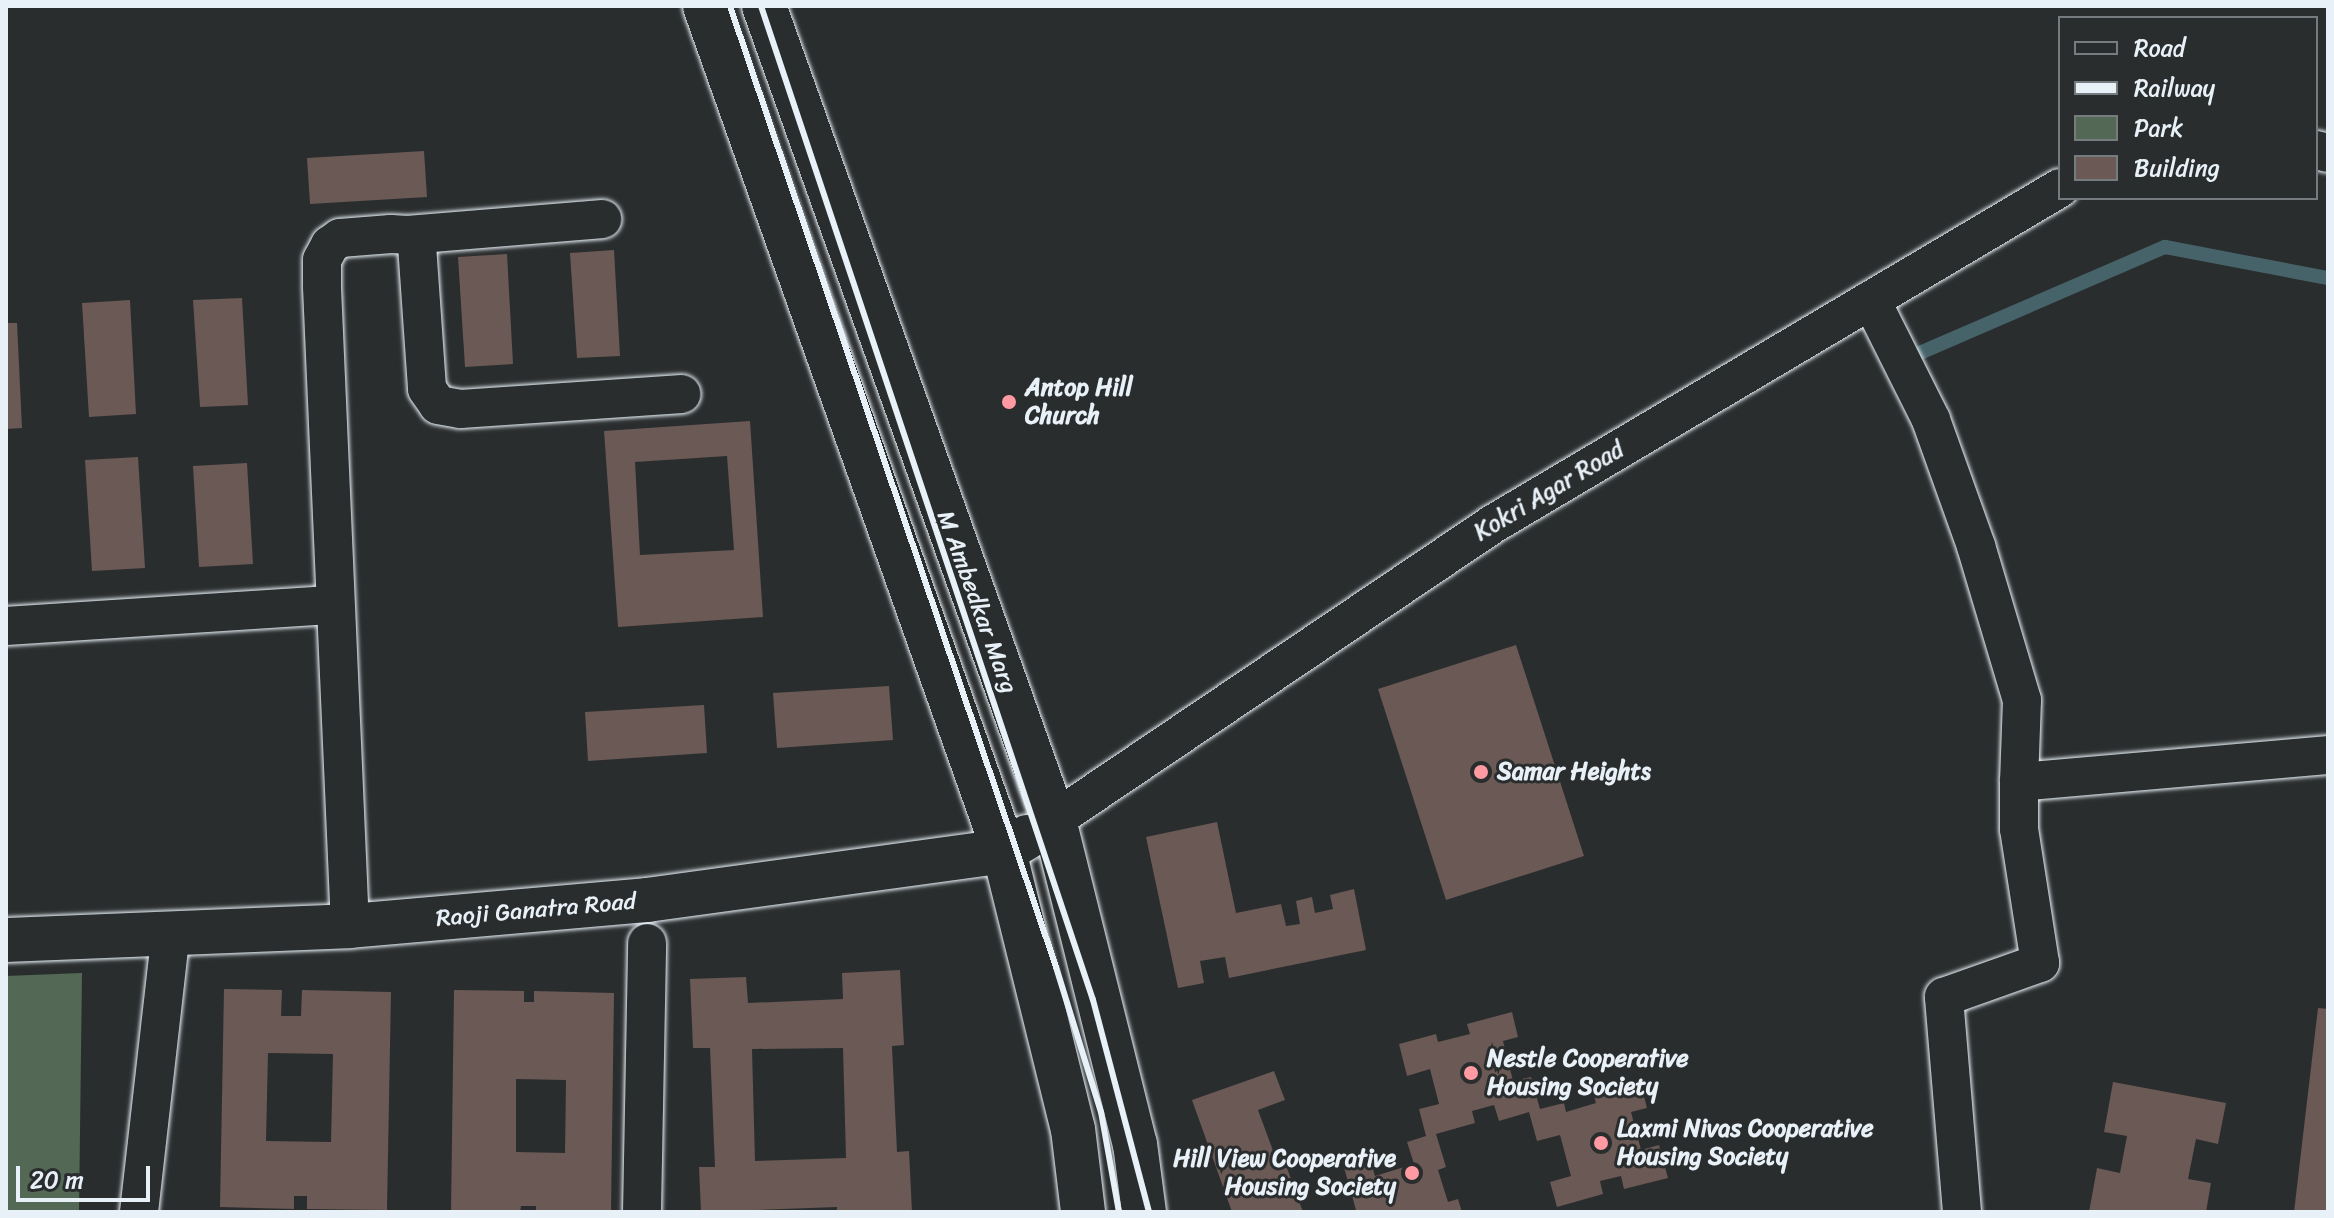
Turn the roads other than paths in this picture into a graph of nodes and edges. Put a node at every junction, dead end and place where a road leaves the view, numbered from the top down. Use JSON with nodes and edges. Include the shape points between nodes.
{"nodes":[{"id":1,"x":705,"y":6,"type":"edge"},
{"id":2,"x":764,"y":6,"type":"edge"},
{"id":3,"x":2058,"y":189,"type":"edge"},
{"id":4,"x":602,"y":219,"type":"dead end"},
{"id":5,"x":408,"y":235,"type":"junction"},
{"id":6,"x":1871,"y":300,"type":"junction"},
{"id":7,"x":681,"y":394,"type":"dead end"},
{"id":8,"x":334,"y":605,"type":"junction"},
{"id":9,"x":6,"y":626,"type":"edge"},
{"id":10,"x":2328,"y":755,"type":"edge"},
{"id":11,"x":2019,"y":782,"type":"junction"},
{"id":12,"x":1054,"y":820,"type":"junction"},
{"id":13,"x":1004,"y":851,"type":"junction"},
{"id":14,"x":350,"y":926,"type":"junction"},
{"id":15,"x":171,"y":932,"type":"junction"},
{"id":16,"x":6,"y":940,"type":"edge"},
{"id":17,"x":647,"y":943,"type":"dead end"},
{"id":18,"x":139,"y":1212,"type":"edge"},
{"id":19,"x":642,"y":1212,"type":"edge"},
{"id":20,"x":1083,"y":1212,"type":"edge"},
{"id":21,"x":1144,"y":1212,"type":"edge"},
{"id":22,"x":1962,"y":1212,"type":"edge"}],
"edges":[{"from":1,"to":13,"type":"main road"},
{"from":2,"to":12,"type":"main road","name":"M Ambedkar Marg"},
{"from":3,"to":6,"type":"street","name":"Kokri Agar Road"},
{"from":4,"to":5,"type":"street"},
{"from":5,"to":7,"type":"street","via":[[417,245],[427,389],[438,405],[461,409]]},
{"from":5,"to":8,"type":"street","via":[[340,238],[322,260]]},
{"from":6,"to":11,"type":"street","via":[[1931,420],[1976,546],[2022,700]]},
{"from":6,"to":12,"type":"street","name":"Kokri Agar Road","via":[[1493,524]]},
{"from":8,"to":9,"type":"street"},
{"from":8,"to":14,"type":"street"},
{"from":10,"to":11,"type":"street"},
{"from":11,"to":22,"type":"street","via":[[2019,829],[2040,963],[1944,997]]},
{"from":12,"to":13,"type":"main road","name":"Raoji Ganatra Road"},
{"from":12,"to":21,"type":"main road","name":"M Ambedkar Marg","via":[[1135,1144]]},
{"from":13,"to":14,"type":"main road","name":"Raoji Ganatra Road","via":[[647,900]]},
{"from":13,"to":20,"type":"main road","via":[[1073,1129]]},
{"from":14,"to":15,"type":"main road","name":"Raoji Ganatra Road"},
{"from":15,"to":16,"type":"main road","name":"Raoji Ganatra Road"},
{"from":15,"to":18,"type":"street"},
{"from":17,"to":19,"type":"street"}]}
